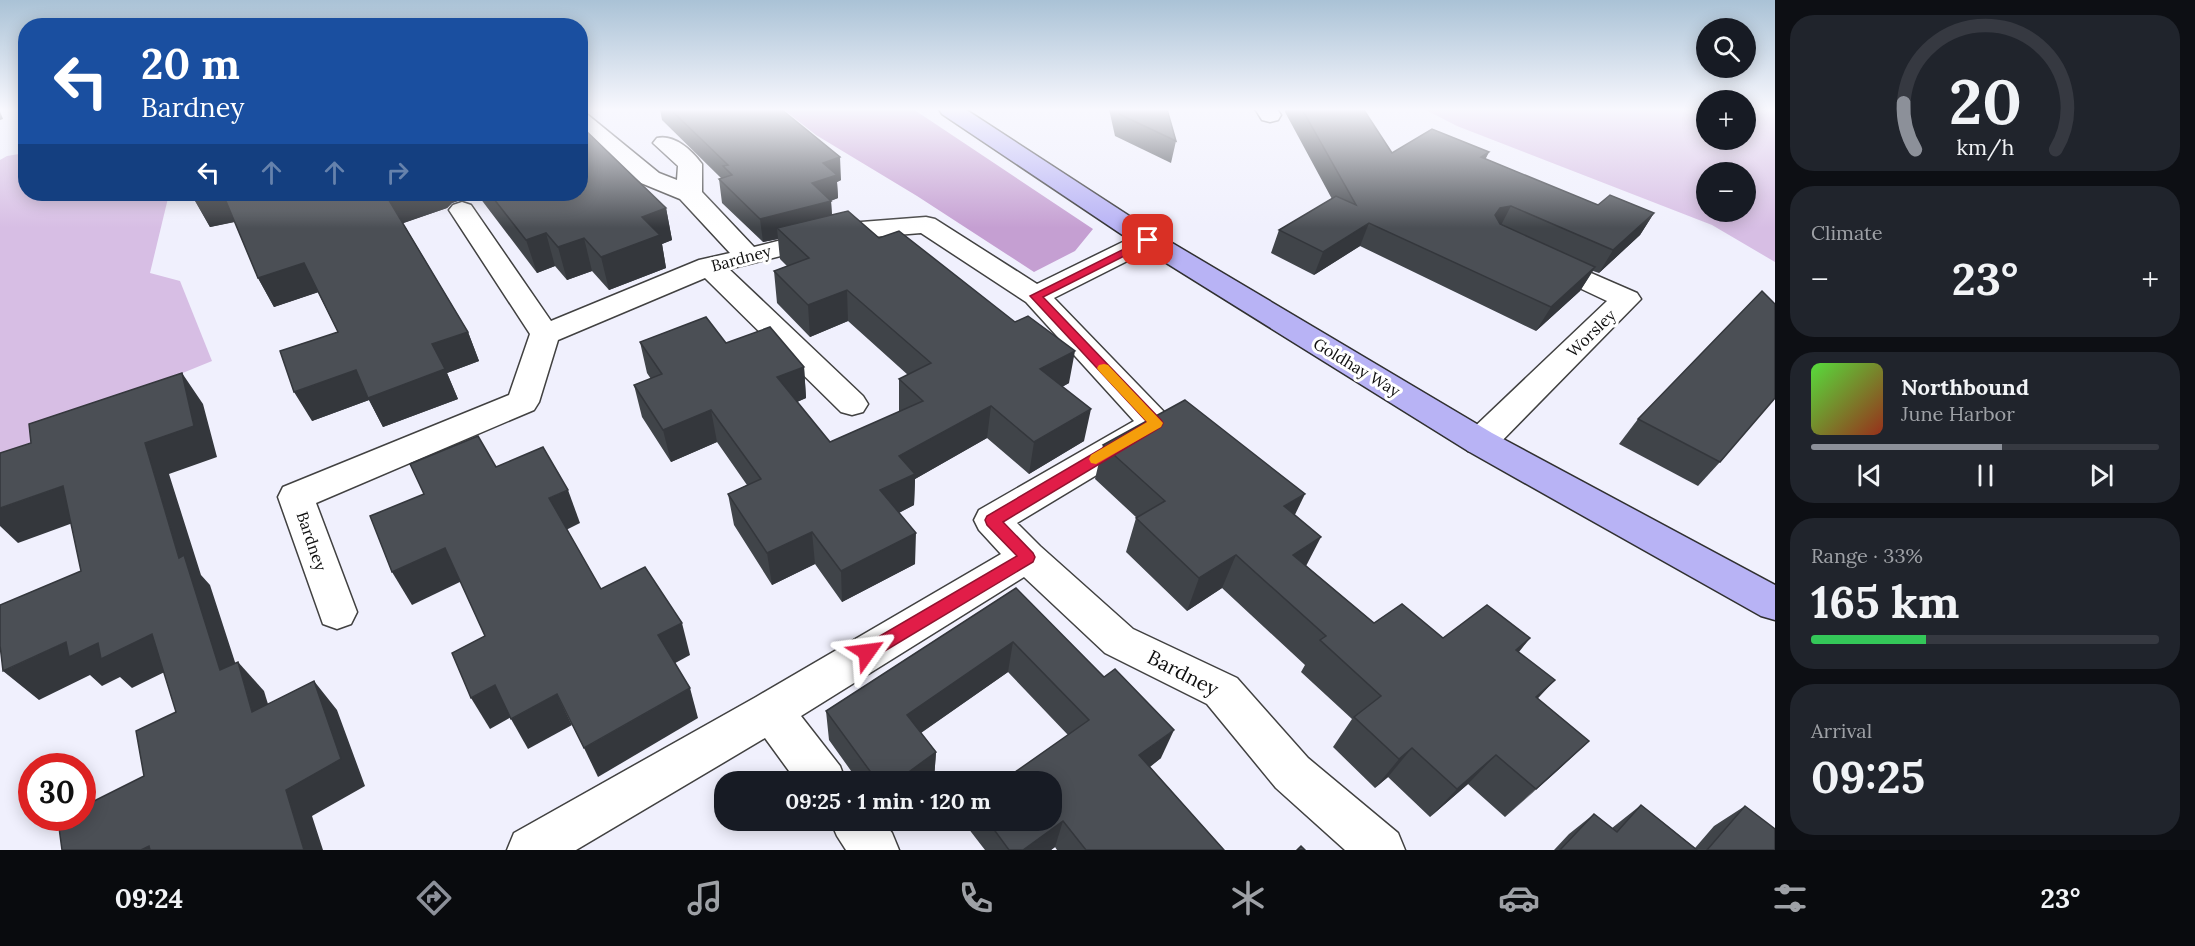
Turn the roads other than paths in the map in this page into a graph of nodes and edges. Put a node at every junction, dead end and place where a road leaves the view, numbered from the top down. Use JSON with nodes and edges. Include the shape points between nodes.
{"nodes":[{"id":1,"x":615,"y":149,"type":"edge"},
{"id":2,"x":672,"y":149,"type":"edge"},
{"id":3,"x":1010,"y":149,"type":"edge"},
{"id":4,"x":689,"y":194,"type":"junction"},
{"id":5,"x":462,"y":210,"type":"dead end"},
{"id":6,"x":1148,"y":240,"type":"junction"},
{"id":7,"x":1519,"y":249,"type":"edge"},
{"id":8,"x":747,"y":255,"type":"junction"},
{"id":9,"x":709,"y":266,"type":"junction"},
{"id":10,"x":1036,"y":296,"type":"junction"},
{"id":11,"x":545,"y":334,"type":"junction"},
{"id":12,"x":852,"y":404,"type":"dead end"},
{"id":13,"x":1480,"y":442,"type":"junction"},
{"id":14,"x":1027,"y":557,"type":"junction"},
{"id":15,"x":1775,"y":604,"type":"edge"},
{"id":16,"x":337,"y":612,"type":"dead end"},
{"id":17,"x":771,"y":711,"type":"junction"},
{"id":18,"x":816,"y":771,"type":"edge"},
{"id":19,"x":861,"y":831,"type":"edge"},
{"id":20,"x":531,"y":850,"type":"edge"},
{"id":21,"x":875,"y":850,"type":"edge"},
{"id":22,"x":1381,"y":850,"type":"edge"}],
"edges":[{"from":1,"to":4,"type":"street","via":[[650,178]]},
{"from":2,"to":4,"type":"street","via":[[690,164]]},
{"from":3,"to":6,"type":"street","name":"Goldhay Way"},
{"from":4,"to":8,"type":"street"},
{"from":5,"to":11,"type":"street"},
{"from":6,"to":10,"type":"street"},
{"from":6,"to":13,"type":"street","name":"Goldhay Way"},
{"from":7,"to":13,"type":"street","name":"Worsley","via":[[1627,299]]},
{"from":8,"to":9,"type":"street","name":"Bardney"},
{"from":8,"to":10,"type":"street","name":"Bardney","via":[[848,231],[926,225]]},
{"from":9,"to":11,"type":"street","name":"Bardney"},
{"from":9,"to":12,"type":"street"},
{"from":10,"to":14,"type":"street","name":"Bardney","via":[[1156,423],[992,520]]},
{"from":11,"to":16,"type":"street","name":"Bardney","via":[[523,402],[296,497]]},
{"from":13,"to":15,"type":"street","name":"Goldhay Way"},
{"from":14,"to":17,"type":"street"},
{"from":14,"to":22,"type":"street","name":"Bardney","via":[[1119,641],[1222,691],[1292,773]]},
{"from":17,"to":18,"type":"street"},
{"from":17,"to":20,"type":"street"},
{"from":19,"to":21,"type":"street"}]}
